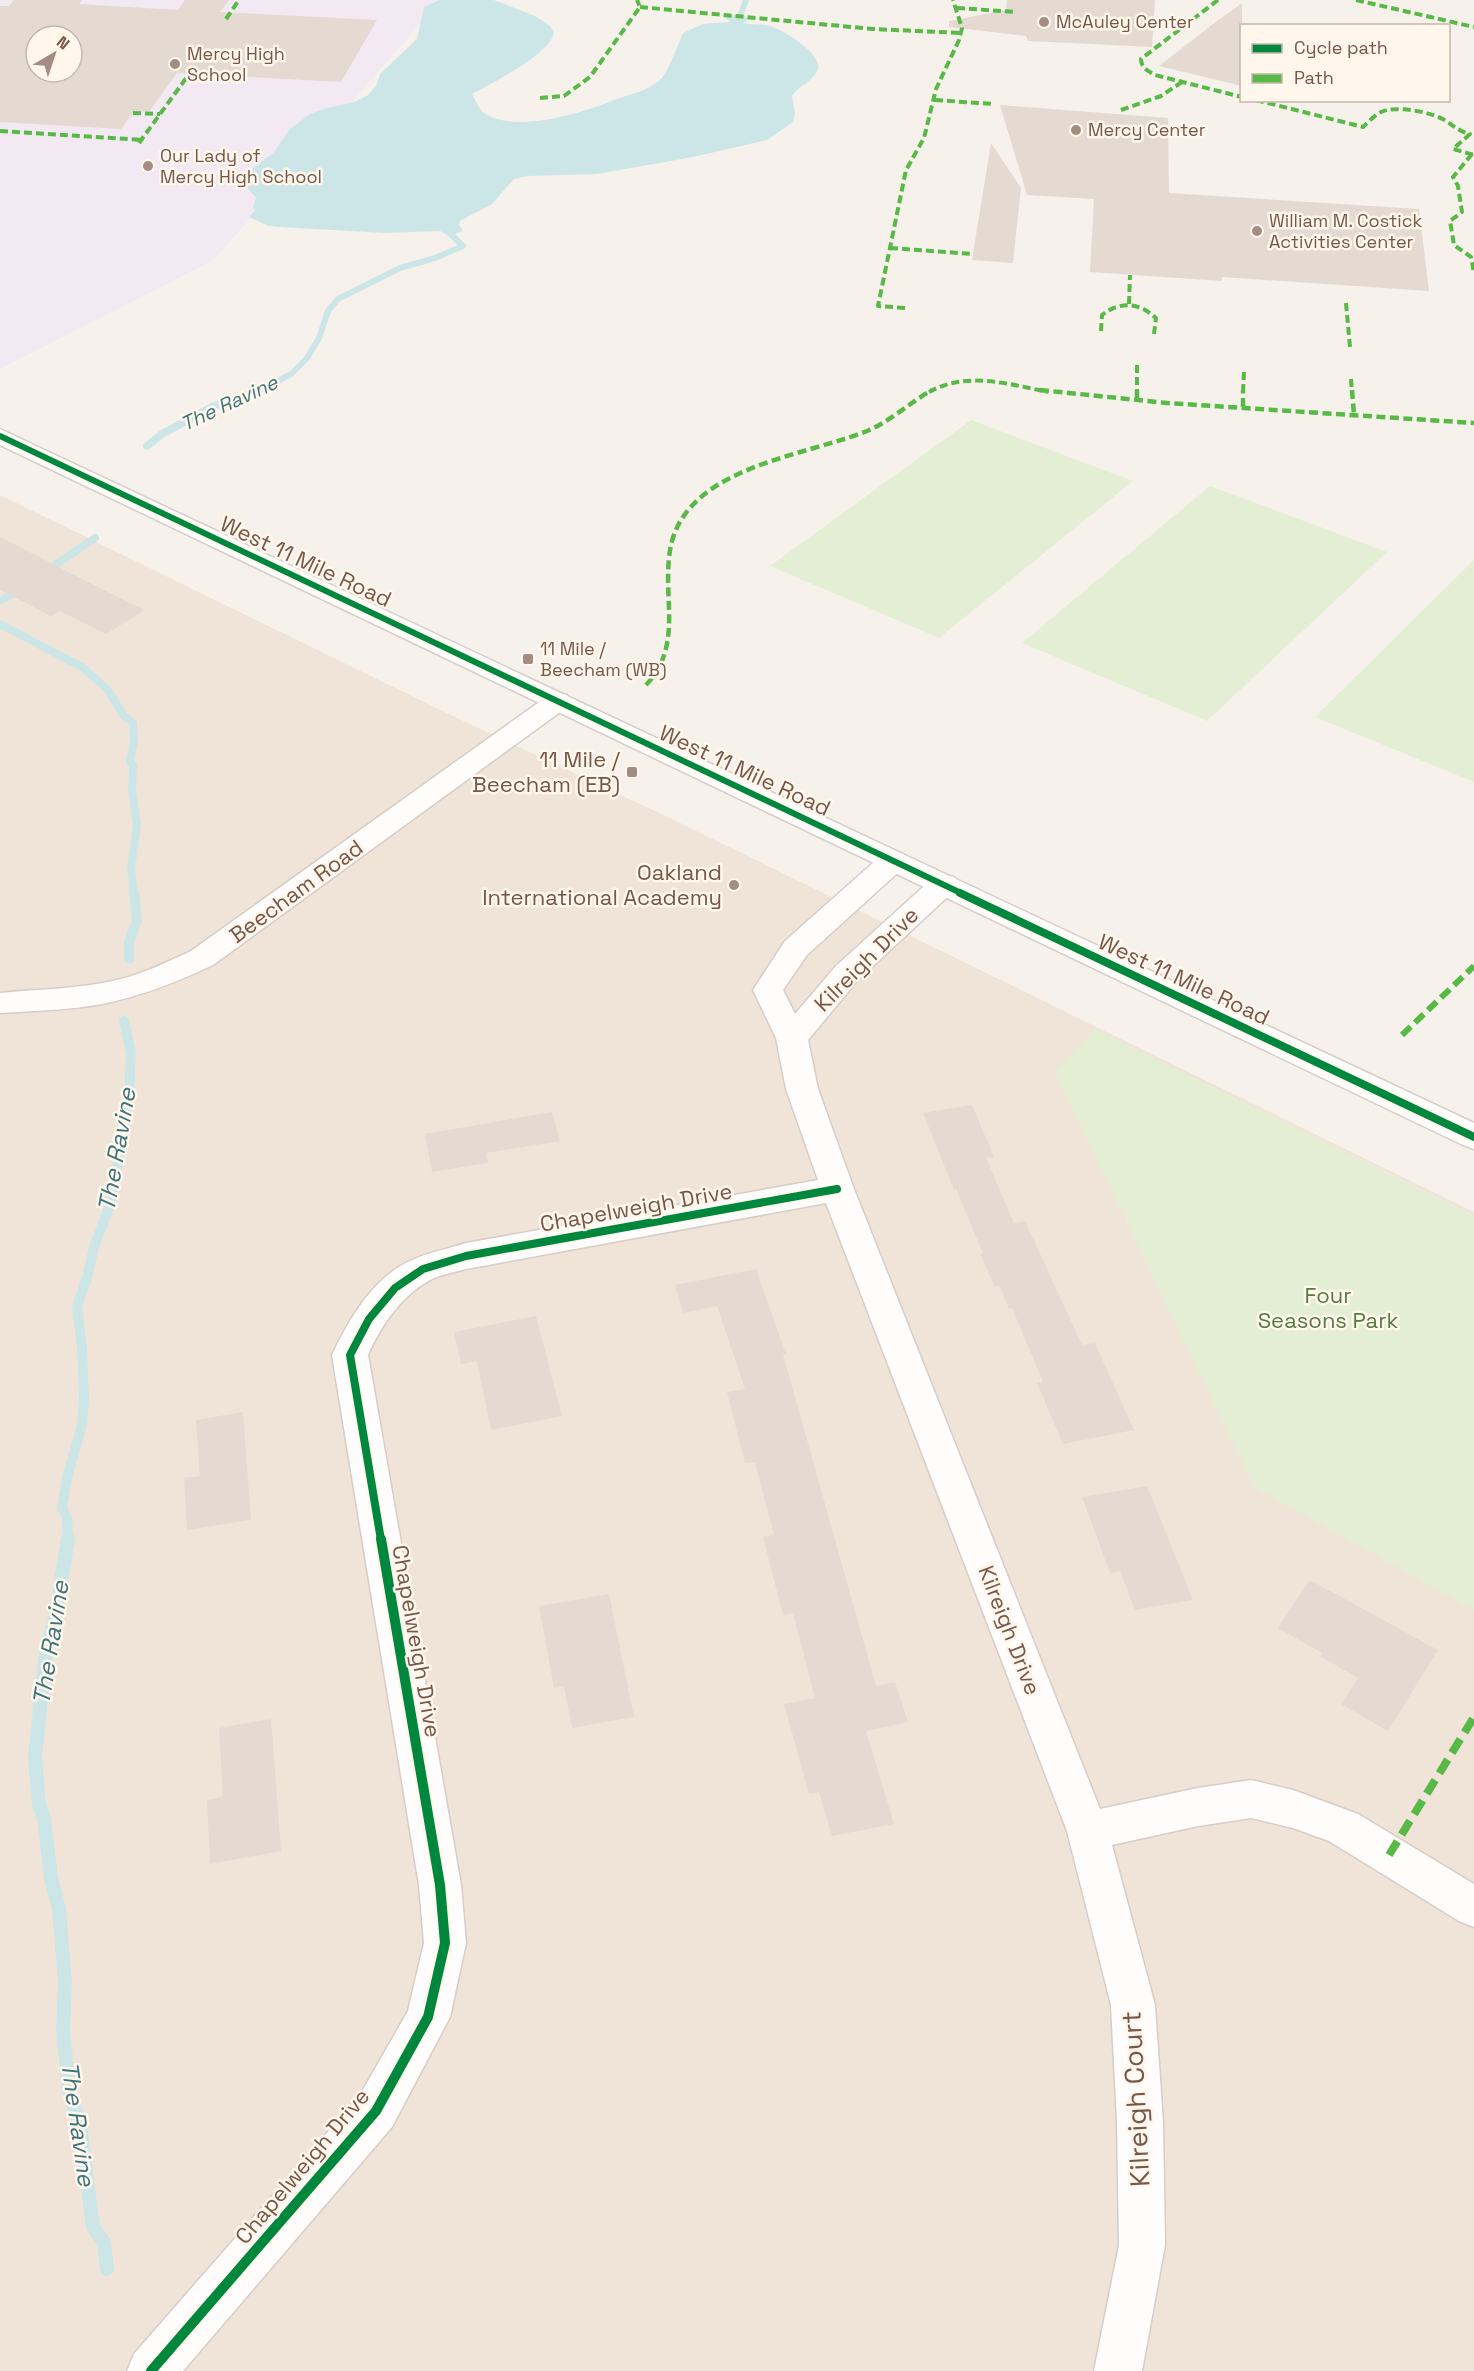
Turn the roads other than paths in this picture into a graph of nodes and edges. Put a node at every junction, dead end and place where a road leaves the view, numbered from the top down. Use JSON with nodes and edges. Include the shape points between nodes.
{"nodes":[{"id":1,"x":0,"y":436,"type":"edge"},
{"id":2,"x":558,"y":701,"type":"junction"},
{"id":3,"x":893,"y":861,"type":"junction"},
{"id":4,"x":944,"y":884,"type":"junction"},
{"id":5,"x":0,"y":1003,"type":"edge"},
{"id":6,"x":792,"y":1038,"type":"junction"},
{"id":7,"x":1474,"y":1137,"type":"edge"},
{"id":8,"x":837,"y":1189,"type":"junction"},
{"id":9,"x":1088,"y":1831,"type":"junction"},
{"id":10,"x":1474,"y":1907,"type":"edge"},
{"id":11,"x":151,"y":2371,"type":"edge"},
{"id":12,"x":1118,"y":2371,"type":"edge"}],
"edges":[{"from":1,"to":2,"type":"street","name":"West 11 Mile Road"},
{"from":2,"to":3,"type":"street","name":"West 11 Mile Road"},
{"from":2,"to":5,"type":"street","name":"Beecham Road","via":[[202,958],[131,987]]},
{"from":3,"to":4,"type":"street","name":"West 11 Mile Road"},
{"from":3,"to":6,"type":"street","name":"Kilreigh Drive","via":[[796,948],[768,990]]},
{"from":4,"to":6,"type":"street","name":"Kilreigh Drive","via":[[847,973]]},
{"from":4,"to":7,"type":"street","name":"West 11 Mile Road"},
{"from":6,"to":8,"type":"street","name":"Kilreigh Drive","via":[[802,1089]]},
{"from":8,"to":9,"type":"street","name":"Kilreigh Drive"},
{"from":8,"to":11,"type":"street","name":"Chapelweigh Drive","via":[[466,1256],[418,1271],[386,1296],[360,1330],[350,1355],[440,1885],[445,1943],[428,2017],[376,2111]]},
{"from":9,"to":10,"type":"street","via":[[1251,1799],[1343,1827]]},
{"from":9,"to":12,"type":"street","name":"Kilreigh Court","via":[[1133,2005],[1140,2122],[1142,2245]]}]}
